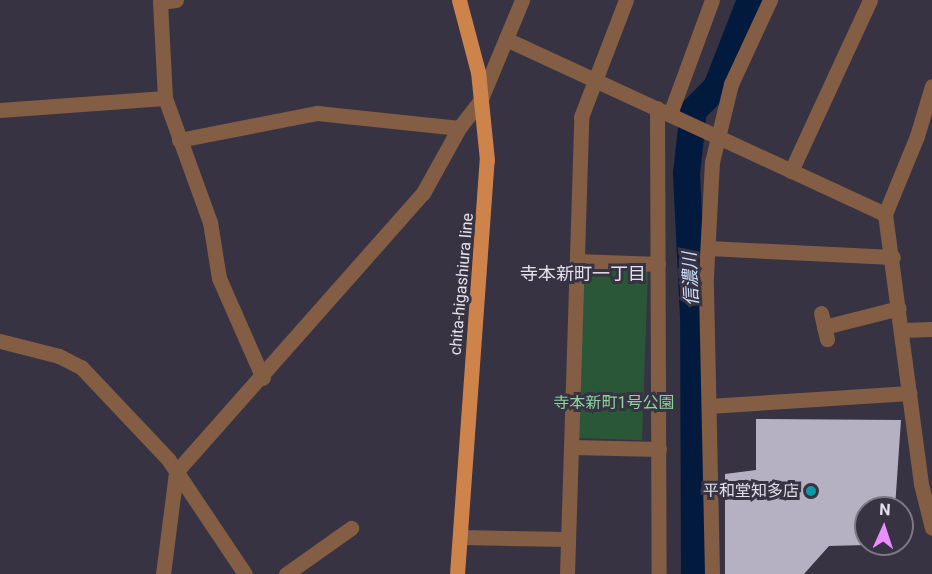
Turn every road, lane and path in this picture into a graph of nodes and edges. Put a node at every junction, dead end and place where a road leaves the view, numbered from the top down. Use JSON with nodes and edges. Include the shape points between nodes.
{"nodes":[{"id":1,"x":176,"y":0,"type":"edge"},
{"id":2,"x":459,"y":0,"type":"edge"},
{"id":3,"x":522,"y":0,"type":"edge"},
{"id":4,"x":626,"y":0,"type":"edge"},
{"id":5,"x":712,"y":0,"type":"edge"},
{"id":6,"x":770,"y":0,"type":"edge"},
{"id":7,"x":864,"y":2,"type":"edge"},
{"id":8,"x":506,"y":39,"type":"junction"},
{"id":9,"x":597,"y":82,"type":"junction"},
{"id":10,"x":932,"y":86,"type":"edge"},
{"id":11,"x":165,"y":98,"type":"junction"},
{"id":12,"x":480,"y":101,"type":"junction"},
{"id":13,"x":0,"y":110,"type":"edge"},
{"id":14,"x":666,"y":112,"type":"junction"},
{"id":15,"x":459,"y":128,"type":"junction"},
{"id":16,"x":718,"y":136,"type":"junction"},
{"id":17,"x":179,"y":140,"type":"junction"},
{"id":18,"x":791,"y":171,"type":"junction"},
{"id":19,"x":885,"y":214,"type":"junction"},
{"id":20,"x":708,"y":248,"type":"junction"},
{"id":21,"x":892,"y":257,"type":"junction"},
{"id":22,"x":577,"y":261,"type":"junction"},
{"id":23,"x":658,"y":264,"type":"junction"},
{"id":24,"x":899,"y":308,"type":"junction"},
{"id":25,"x":824,"y":327,"type":"dead end"},
{"id":26,"x":932,"y":329,"type":"edge"},
{"id":27,"x":902,"y":330,"type":"junction"},
{"id":28,"x":0,"y":341,"type":"edge"},
{"id":29,"x":263,"y":378,"type":"junction"},
{"id":30,"x":910,"y":393,"type":"junction"},
{"id":31,"x":709,"y":406,"type":"junction"},
{"id":32,"x":572,"y":447,"type":"junction"},
{"id":33,"x":659,"y":449,"type":"junction"},
{"id":34,"x":176,"y":472,"type":"junction"},
{"id":35,"x":351,"y":528,"type":"dead end"},
{"id":36,"x":932,"y":528,"type":"edge"},
{"id":37,"x":460,"y":537,"type":"junction"},
{"id":38,"x":568,"y":539,"type":"junction"},
{"id":39,"x":163,"y":574,"type":"edge"},
{"id":40,"x":245,"y":574,"type":"edge"},
{"id":41,"x":286,"y":574,"type":"edge"},
{"id":42,"x":457,"y":574,"type":"edge"},
{"id":43,"x":567,"y":574,"type":"edge"},
{"id":44,"x":659,"y":574,"type":"edge"},
{"id":45,"x":712,"y":574,"type":"edge"}],
"edges":[{"from":1,"to":11,"type":"street","via":[[160,2]]},
{"from":2,"to":12,"type":"main road","name":"chita-higashiura line","via":[[478,72]]},
{"from":3,"to":8,"type":"street"},
{"from":4,"to":9,"type":"street"},
{"from":5,"to":14,"type":"street"},
{"from":6,"to":16,"type":"street","via":[[732,84]]},
{"from":7,"to":18,"type":"street"},
{"from":8,"to":9,"type":"street"},
{"from":8,"to":12,"type":"street"},
{"from":9,"to":14,"type":"street"},
{"from":9,"to":22,"type":"street","via":[[581,117]]},
{"from":10,"to":19,"type":"street","via":[[918,136]]},
{"from":11,"to":13,"type":"street"},
{"from":11,"to":17,"type":"street"},
{"from":12,"to":15,"type":"street"},
{"from":12,"to":37,"type":"main road","name":"chita-higashiura line","via":[[487,204]]},
{"from":14,"to":16,"type":"street"},
{"from":14,"to":23,"type":"street"},
{"from":15,"to":17,"type":"street","via":[[317,113]]},
{"from":15,"to":29,"type":"street","via":[[423,193]]},
{"from":16,"to":18,"type":"street"},
{"from":16,"to":20,"type":"street","via":[[712,162]]},
{"from":17,"to":29,"type":"street","via":[[210,222],[219,278]]},
{"from":18,"to":19,"type":"street"},
{"from":19,"to":21,"type":"street"},
{"from":20,"to":21,"type":"street"},
{"from":20,"to":31,"type":"street"},
{"from":21,"to":24,"type":"street"},
{"from":22,"to":23,"type":"street"},
{"from":22,"to":32,"type":"street"},
{"from":23,"to":33,"type":"street"},
{"from":24,"to":25,"type":"street"},
{"from":24,"to":27,"type":"street"},
{"from":26,"to":27,"type":"street"},
{"from":27,"to":30,"type":"street"},
{"from":28,"to":34,"type":"street","via":[[59,356],[81,368],[138,424]]},
{"from":29,"to":34,"type":"street"},
{"from":30,"to":31,"type":"street"},
{"from":30,"to":36,"type":"street","via":[[921,484]]},
{"from":31,"to":45,"type":"street"},
{"from":32,"to":33,"type":"street"},
{"from":32,"to":38,"type":"street"},
{"from":33,"to":44,"type":"street"},
{"from":34,"to":39,"type":"street"},
{"from":34,"to":40,"type":"street"},
{"from":35,"to":41,"type":"street"},
{"from":37,"to":38,"type":"street"},
{"from":37,"to":42,"type":"main road","name":"chita-higashiura line"},
{"from":38,"to":43,"type":"street"}]}
